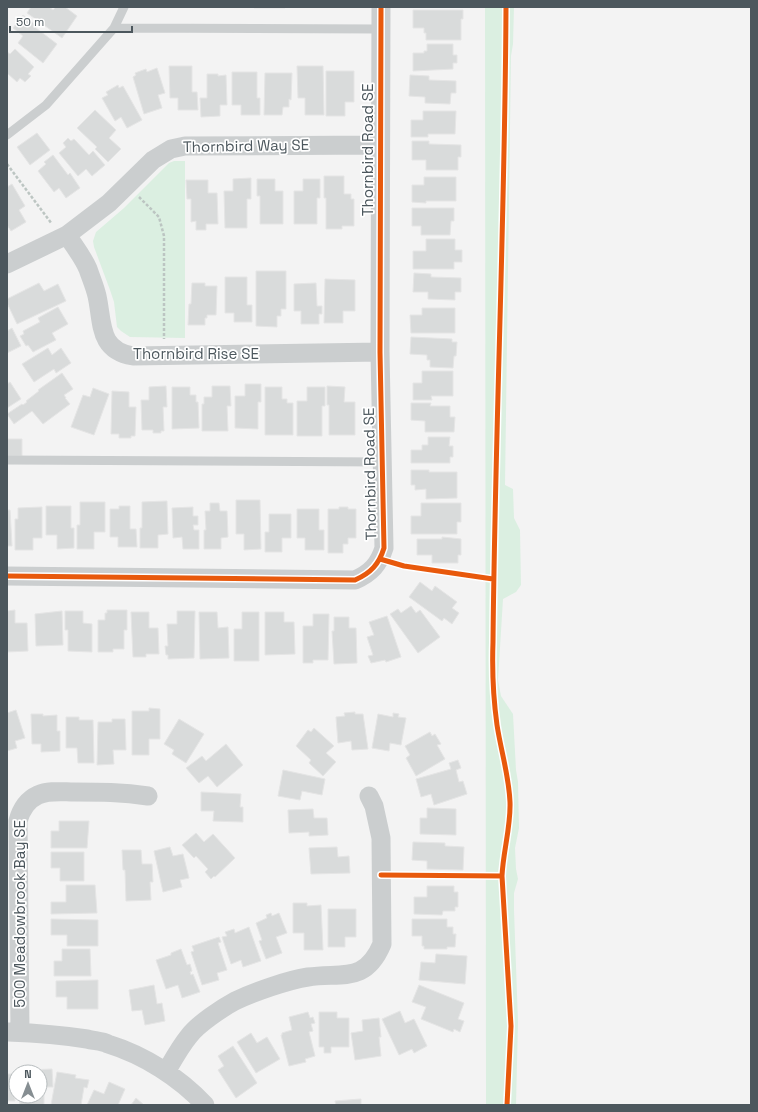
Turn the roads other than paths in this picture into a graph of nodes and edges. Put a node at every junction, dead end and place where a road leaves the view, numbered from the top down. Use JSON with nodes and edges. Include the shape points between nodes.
{"nodes":[{"id":1,"x":124,"y":7,"type":"edge"},
{"id":2,"x":381,"y":7,"type":"edge"},
{"id":3,"x":114,"y":28,"type":"junction"},
{"id":4,"x":381,"y":29,"type":"junction"},
{"id":5,"x":7,"y":135,"type":"edge"},
{"id":6,"x":380,"y":145,"type":"junction"},
{"id":7,"x":64,"y":236,"type":"junction"},
{"id":8,"x":7,"y":264,"type":"edge"},
{"id":9,"x":380,"y":352,"type":"junction"},
{"id":10,"x":7,"y":460,"type":"edge"},
{"id":11,"x":382,"y":462,"type":"junction"},
{"id":12,"x":7,"y":576,"type":"edge"},
{"id":13,"x":148,"y":796,"type":"dead end"},
{"id":14,"x":368,"y":796,"type":"dead end"},
{"id":15,"x":13,"y":1032,"type":"edge"},
{"id":16,"x":166,"y":1072,"type":"junction"},
{"id":17,"x":205,"y":1105,"type":"edge"}],
"edges":[{"from":1,"to":3,"type":"lane"},
{"from":2,"to":4,"type":"street","name":"Thornbird Road SE"},
{"from":3,"to":4,"type":"lane"},
{"from":3,"to":5,"type":"lane","via":[[46,105]]},
{"from":4,"to":6,"type":"street","name":"Thornbird Road SE"},
{"from":6,"to":7,"type":"street","name":"Thornbird Way SE","via":[[185,146],[171,149],[153,160],[109,203]]},
{"from":6,"to":9,"type":"street","name":"Thornbird Road SE"},
{"from":7,"to":8,"type":"street","name":"Thornbird Way SE"},
{"from":7,"to":9,"type":"street","name":"Thornbird Rise SE","via":[[87,268],[97,295],[102,328],[107,341],[124,354],[133,356]]},
{"from":9,"to":11,"type":"street","name":"Thornbird Road SE"},
{"from":10,"to":11,"type":"lane"},
{"from":11,"to":12,"type":"street","name":"Thornbird Road SE","via":[[384,548],[374,568],[355,580]]},
{"from":13,"to":15,"type":"street","name":"500 Meadowbrook Bay SE","via":[[125,792],[50,792],[38,795],[21,810],[18,821]]},
{"from":14,"to":16,"type":"street","via":[[374,806],[381,838],[382,944],[377,956],[359,971],[345,975],[308,977],[277,985],[235,1002],[213,1015],[189,1036]]},
{"from":15,"to":16,"type":"street","via":[[107,1043],[135,1054]]},
{"from":16,"to":17,"type":"street","via":[[193,1092]]}]}
